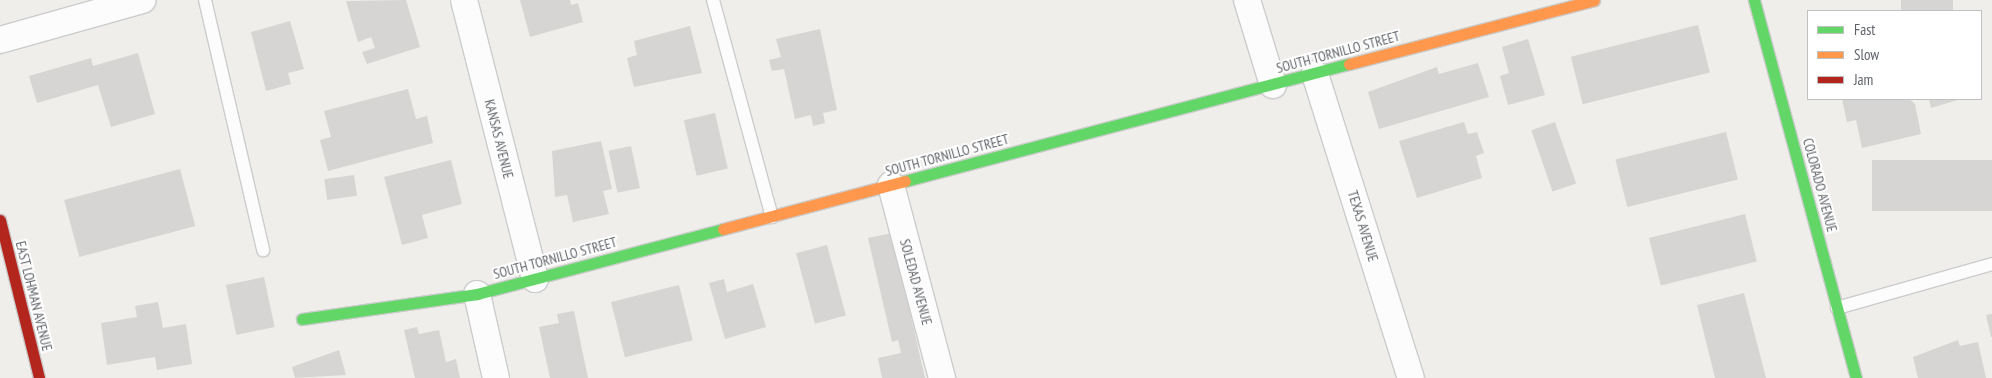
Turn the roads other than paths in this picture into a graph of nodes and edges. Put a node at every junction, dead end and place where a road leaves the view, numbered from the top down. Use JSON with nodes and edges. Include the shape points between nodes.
{"nodes":[{"id":1,"x":142,"y":0,"type":"edge"},
{"id":2,"x":205,"y":0,"type":"edge"},
{"id":3,"x":464,"y":0,"type":"edge"},
{"id":4,"x":713,"y":0,"type":"edge"},
{"id":5,"x":1247,"y":0,"type":"edge"},
{"id":6,"x":1594,"y":0,"type":"edge"},
{"id":7,"x":1754,"y":0,"type":"edge"},
{"id":8,"x":0,"y":40,"type":"edge"},
{"id":9,"x":1315,"y":74,"type":"junction"},
{"id":10,"x":1273,"y":85,"type":"junction"},
{"id":11,"x":891,"y":185,"type":"junction"},
{"id":12,"x":772,"y":217,"type":"junction"},
{"id":13,"x":0,"y":220,"type":"edge"},
{"id":14,"x":263,"y":250,"type":"dead end"},
{"id":15,"x":1992,"y":264,"type":"edge"},
{"id":16,"x":535,"y":279,"type":"junction"},
{"id":17,"x":477,"y":294,"type":"junction"},
{"id":18,"x":1837,"y":308,"type":"junction"},
{"id":19,"x":302,"y":319,"type":"dead end"},
{"id":20,"x":39,"y":378,"type":"edge"},
{"id":21,"x":496,"y":378,"type":"edge"},
{"id":22,"x":942,"y":378,"type":"edge"},
{"id":23,"x":1410,"y":378,"type":"edge"},
{"id":24,"x":1856,"y":378,"type":"edge"}],
"edges":[{"from":1,"to":8,"type":"street"},
{"from":2,"to":14,"type":"lane"},
{"from":3,"to":16,"type":"street","name":"KANSAS AVENUE"},
{"from":4,"to":12,"type":"lane"},
{"from":5,"to":10,"type":"street"},
{"from":6,"to":9,"type":"street","name":"SOUTH TORNILLO STREET"},
{"from":7,"to":18,"type":"street","name":"COLORADO AVENUE"},
{"from":9,"to":10,"type":"street","name":"SOUTH TORNILLO STREET"},
{"from":9,"to":23,"type":"street","name":"TEXAS AVENUE"},
{"from":10,"to":11,"type":"street","name":"SOUTH TORNILLO STREET"},
{"from":11,"to":12,"type":"street","name":"SOUTH TORNILLO STREET"},
{"from":11,"to":22,"type":"street","name":"SOLEDAD AVENUE"},
{"from":12,"to":16,"type":"street","name":"SOUTH TORNILLO STREET"},
{"from":13,"to":20,"type":"street","name":"EAST LOHMAN AVENUE"},
{"from":15,"to":18,"type":"lane"},
{"from":16,"to":17,"type":"street","name":"SOUTH TORNILLO STREET"},
{"from":17,"to":19,"type":"street","name":"SOUTH TORNILLO STREET"},
{"from":17,"to":21,"type":"street"},
{"from":18,"to":24,"type":"street","name":"COLORADO AVENUE"}]}
